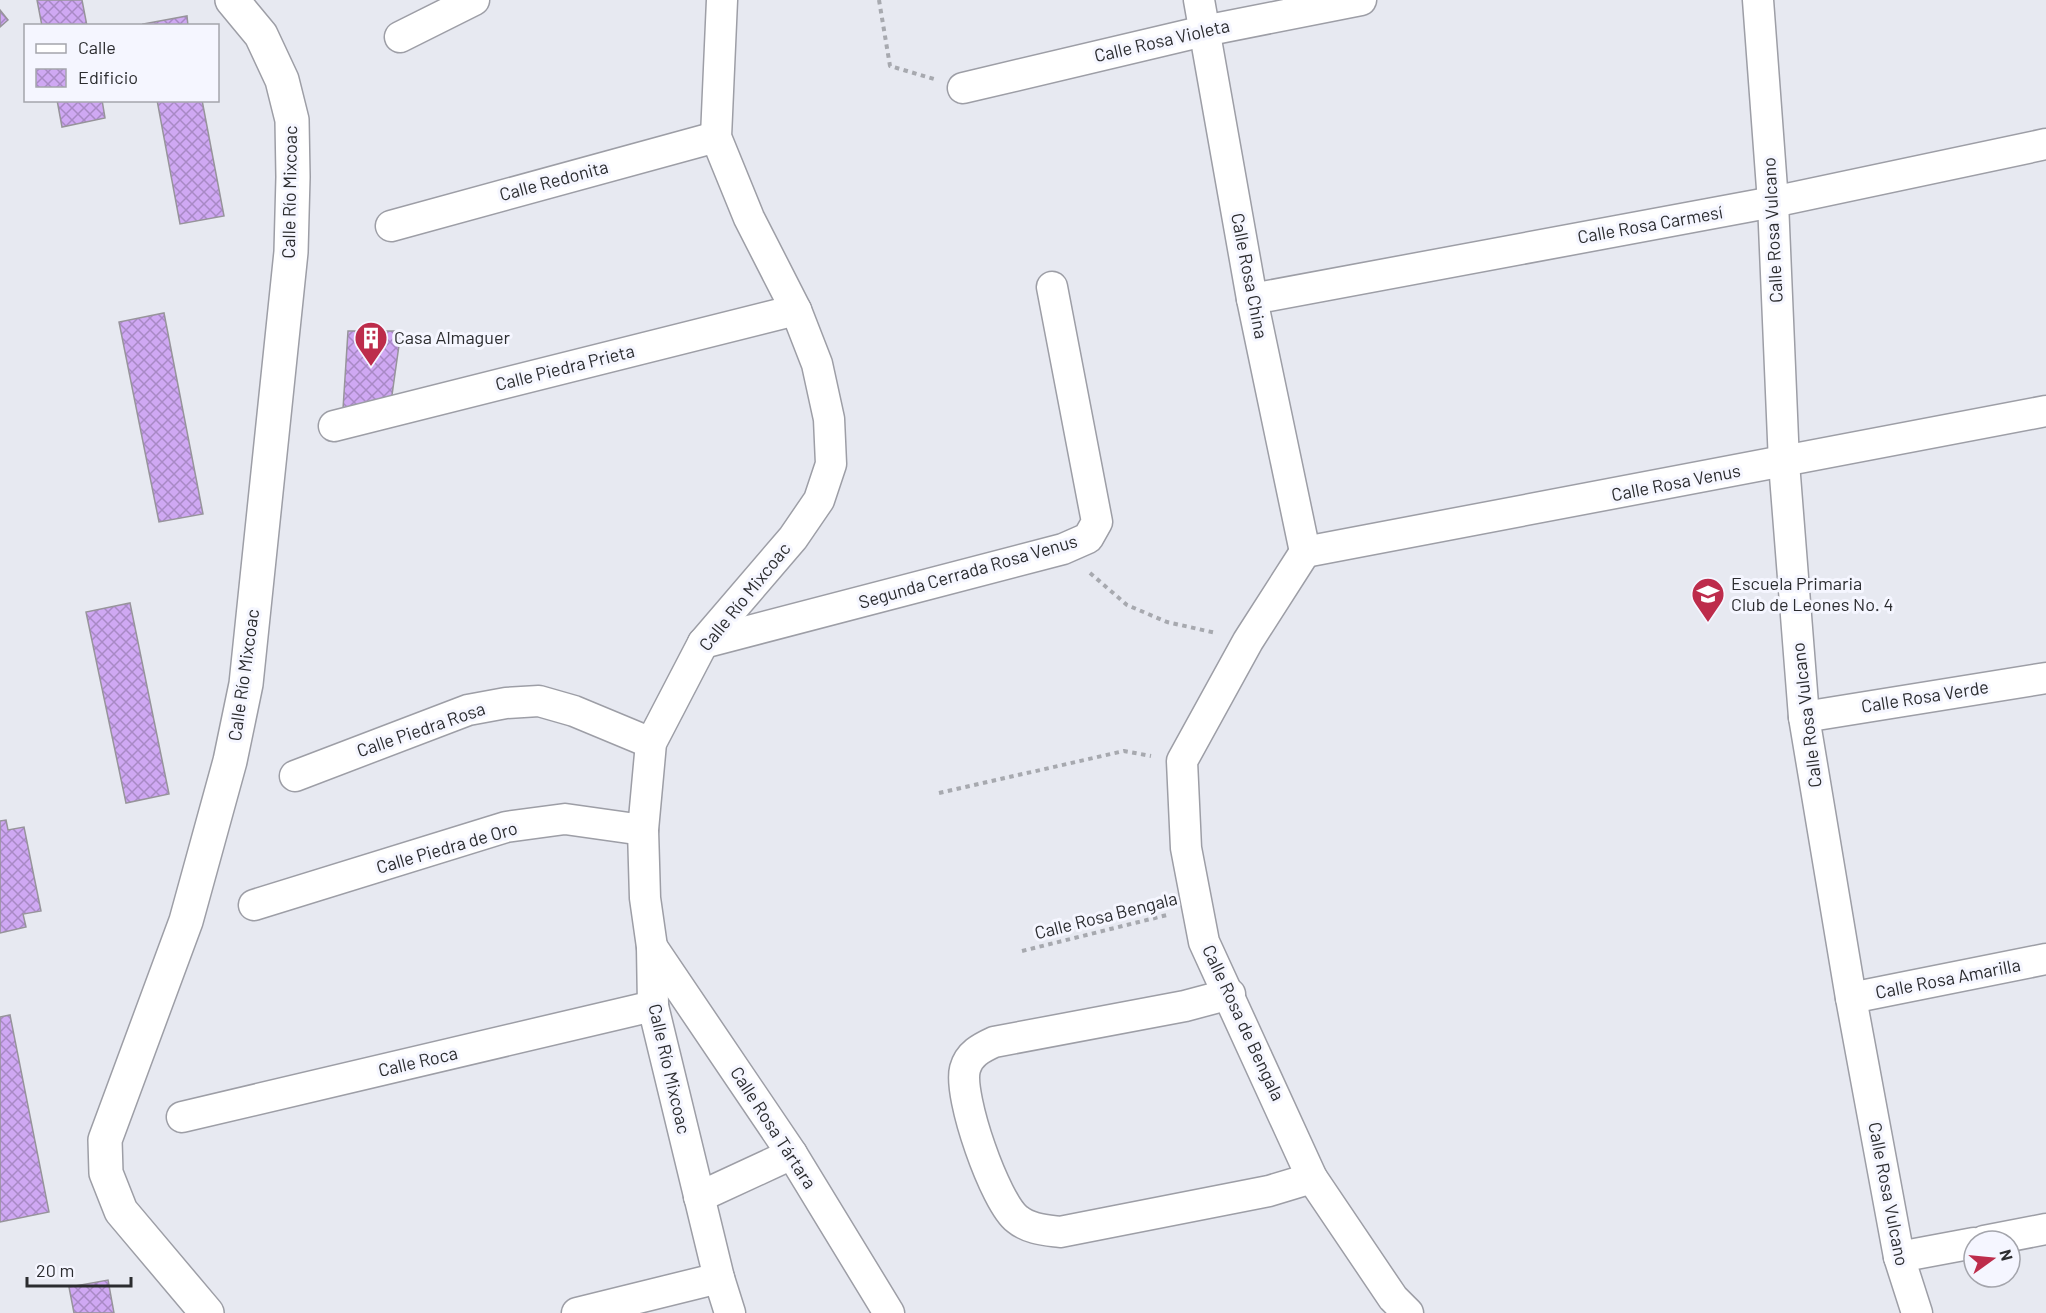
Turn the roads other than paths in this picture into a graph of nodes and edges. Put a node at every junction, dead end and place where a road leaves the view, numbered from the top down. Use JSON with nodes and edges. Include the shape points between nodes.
{"nodes":[{"id":1,"x":232,"y":0,"type":"edge"},
{"id":2,"x":474,"y":0,"type":"edge"},
{"id":3,"x":722,"y":0,"type":"edge"},
{"id":4,"x":1199,"y":0,"type":"edge"},
{"id":5,"x":1361,"y":0,"type":"edge"},
{"id":6,"x":1758,"y":0,"type":"edge"},
{"id":7,"x":1204,"y":31,"type":"junction"},
{"id":8,"x":400,"y":37,"type":"dead end"},
{"id":9,"x":963,"y":87,"type":"road end"},
{"id":10,"x":716,"y":137,"type":"junction"},
{"id":11,"x":2046,"y":144,"type":"edge"},
{"id":12,"x":1773,"y":202,"type":"junction"},
{"id":13,"x":392,"y":226,"type":"dead end"},
{"id":14,"x":1052,"y":287,"type":"dead end"},
{"id":15,"x":1252,"y":298,"type":"junction"},
{"id":16,"x":796,"y":310,"type":"junction"},
{"id":17,"x":2046,"y":411,"type":"edge"},
{"id":18,"x":334,"y":426,"type":"dead end"},
{"id":19,"x":1784,"y":463,"type":"junction"},
{"id":20,"x":1305,"y":552,"type":"junction"},
{"id":21,"x":703,"y":644,"type":"junction"},
{"id":22,"x":2046,"y":678,"type":"edge"},
{"id":23,"x":1804,"y":717,"type":"junction"},
{"id":24,"x":651,"y":742,"type":"junction"},
{"id":25,"x":295,"y":776,"type":"dead end"},
{"id":26,"x":643,"y":830,"type":"junction"},
{"id":27,"x":254,"y":905,"type":"dead end"},
{"id":28,"x":652,"y":947,"type":"junction"},
{"id":29,"x":2046,"y":959,"type":"edge"},
{"id":30,"x":1230,"y":994,"type":"junction"},
{"id":31,"x":1851,"y":998,"type":"junction"},
{"id":32,"x":653,"y":1006,"type":"junction"},
{"id":33,"x":182,"y":1118,"type":"dead end"},
{"id":34,"x":792,"y":1154,"type":"junction"},
{"id":35,"x":1312,"y":1178,"type":"junction"},
{"id":36,"x":699,"y":1197,"type":"junction"},
{"id":37,"x":2046,"y":1229,"type":"edge"},
{"id":38,"x":2022,"y":1234,"type":"edge"},
{"id":39,"x":1962,"y":1245,"type":"edge"},
{"id":40,"x":1899,"y":1257,"type":"junction"},
{"id":41,"x":719,"y":1278,"type":"junction"},
{"id":42,"x":207,"y":1313,"type":"edge"},
{"id":43,"x":577,"y":1313,"type":"edge"},
{"id":44,"x":730,"y":1313,"type":"edge"},
{"id":45,"x":889,"y":1313,"type":"edge"},
{"id":46,"x":1408,"y":1313,"type":"edge"},
{"id":47,"x":1917,"y":1313,"type":"edge"}],
"edges":[{"from":1,"to":42,"type":"street","name":"Calle Río Mixcoac","via":[[261,35],[282,80],[292,120],[291,252],[246,684],[230,761],[186,921],[105,1140],[106,1173],[121,1211]]},
{"from":2,"to":8,"type":"street"},
{"from":3,"to":10,"type":"street","name":"Calle Río Mixcoac"},
{"from":4,"to":7,"type":"street","name":"Calle Rosa China"},
{"from":5,"to":7,"type":"street","name":"Calle Rosa Violeta"},
{"from":6,"to":12,"type":"street","name":"Calle Rosa Vulcano"},
{"from":7,"to":9,"type":"street","name":"Calle Rosa Violeta"},
{"from":7,"to":15,"type":"street","name":"Calle Rosa China"},
{"from":10,"to":13,"type":"street","name":"Calle Redonita"},
{"from":10,"to":16,"type":"street","name":"Calle Río Mixcoac","via":[[749,218]]},
{"from":11,"to":12,"type":"street","name":"Calle Rosa Carmesí"},
{"from":12,"to":15,"type":"street","name":"Calle Rosa Carmesí"},
{"from":12,"to":19,"type":"street","name":"Calle Rosa Vulcano"},
{"from":14,"to":21,"type":"street","name":"Segunda Cerrada Rosa Venus","via":[[1097,522],[1089,538],[1063,549]]},
{"from":15,"to":20,"type":"street","name":"Calle Rosa China"},
{"from":16,"to":18,"type":"street","name":"Calle Piedra Prieta"},
{"from":16,"to":21,"type":"street","name":"Calle Río Mixcoac","via":[[817,364],[829,419],[831,464],[819,500],[793,537]]},
{"from":17,"to":19,"type":"street","name":"Calle Rosa Venus"},
{"from":19,"to":20,"type":"street","name":"Calle Rosa Venus"},
{"from":19,"to":23,"type":"street","name":"Calle Rosa Vulcano"},
{"from":20,"to":30,"type":"street","name":"Calle Rosa de Bengala","via":[[1248,641],[1182,761],[1186,848],[1204,942]]},
{"from":21,"to":24,"type":"street","name":"Calle Río Mixcoac"},
{"from":22,"to":23,"type":"street","name":"Calle Rosa Verde"},
{"from":23,"to":31,"type":"street","name":"Calle Rosa Vulcano"},
{"from":24,"to":25,"type":"street","name":"Calle Piedra Rosa","via":[[539,701],[506,702],[468,710]]},
{"from":24,"to":26,"type":"street","name":"Calle Río Mixcoac"},
{"from":26,"to":27,"type":"street","name":"Calle Piedra de Oro","via":[[565,819],[506,828]]},
{"from":26,"to":28,"type":"street","name":"Calle Río Mixcoac","via":[[645,898]]},
{"from":28,"to":32,"type":"street","name":"Calle Río Mixcoac"},
{"from":28,"to":34,"type":"street","name":"Calle Rosa Tártara"},
{"from":29,"to":31,"type":"street","name":"Calle Rosa Amarilla"},
{"from":30,"to":35,"type":"street","name":"Calle Rosa de Bengala"},
{"from":30,"to":35,"type":"street","via":[[994,1042],[970,1057],[963,1085],[966,1105],[1005,1206],[1025,1226],[1060,1232],[1269,1191]]},
{"from":31,"to":40,"type":"street","name":"Calle Rosa Vulcano"},
{"from":32,"to":33,"type":"street","name":"Calle Roca"},
{"from":32,"to":36,"type":"street","name":"Calle Río Mixcoac"},
{"from":34,"to":36,"type":"street"},
{"from":34,"to":45,"type":"street","name":"Calle Rosa Tártara"},
{"from":35,"to":46,"type":"street","name":"Calle Rosa de Bengala","via":[[1393,1298]]},
{"from":36,"to":41,"type":"street","name":"Calle Río Mixcoac"},
{"from":37,"to":38,"type":"street"},
{"from":39,"to":40,"type":"street"},
{"from":40,"to":47,"type":"street","name":"Calle Rosa Vulcano"},
{"from":41,"to":43,"type":"street"},
{"from":41,"to":44,"type":"street","name":"Calle Río Mixcoac"}]}
